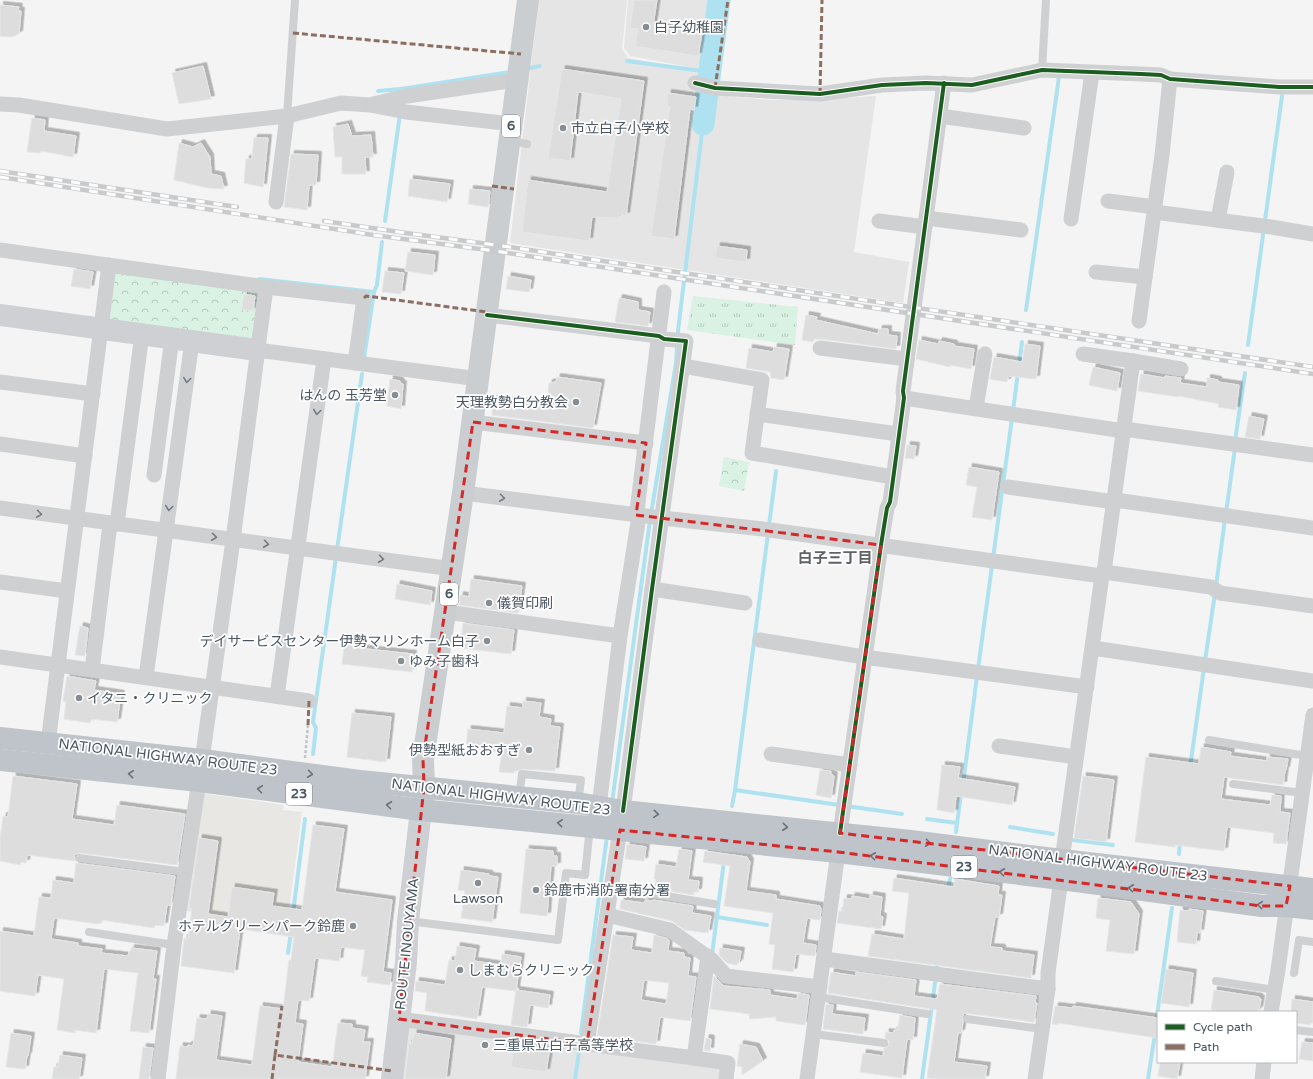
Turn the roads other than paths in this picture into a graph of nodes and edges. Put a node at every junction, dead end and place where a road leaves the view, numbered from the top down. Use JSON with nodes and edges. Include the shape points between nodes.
{"nodes":[{"id":1,"x":295,"y":0,"type":"edge"},
{"id":2,"x":528,"y":0,"type":"edge"},
{"id":3,"x":1046,"y":0,"type":"edge"},
{"id":4,"x":1042,"y":70,"type":"junction"},
{"id":5,"x":1092,"y":73,"type":"junction"},
{"id":6,"x":1170,"y":79,"type":"junction"},
{"id":7,"x":518,"y":80,"type":"junction"},
{"id":8,"x":695,"y":83,"type":"dead end"},
{"id":9,"x":944,"y":83,"type":"junction"},
{"id":10,"x":1313,"y":87,"type":"edge"},
{"id":11,"x":0,"y":104,"type":"edge"},
{"id":12,"x":401,"y":104,"type":"junction"},
{"id":13,"x":287,"y":116,"type":"junction"},
{"id":14,"x":940,"y":116,"type":"junction"},
{"id":15,"x":1024,"y":128,"type":"dead end"},
{"id":16,"x":516,"y":136,"type":"junction"},
{"id":17,"x":1226,"y":172,"type":"dead end"},
{"id":18,"x":492,"y":186,"type":"dead end"},
{"id":19,"x":514,"y":189,"type":"dead end"},
{"id":20,"x":1108,"y":201,"type":"dead end"},
{"id":21,"x":276,"y":202,"type":"dead end"},
{"id":22,"x":1154,"y":209,"type":"junction"},
{"id":23,"x":1071,"y":219,"type":"dead end"},
{"id":24,"x":1218,"y":220,"type":"junction"},
{"id":25,"x":879,"y":221,"type":"dead end"},
{"id":26,"x":925,"y":222,"type":"junction"},
{"id":27,"x":1021,"y":230,"type":"dead end"},
{"id":28,"x":1313,"y":234,"type":"edge"},
{"id":29,"x":0,"y":250,"type":"edge"},
{"id":30,"x":109,"y":265,"type":"junction"},
{"id":31,"x":1096,"y":272,"type":"dead end"},
{"id":32,"x":1145,"y":277,"type":"junction"},
{"id":33,"x":266,"y":287,"type":"junction"},
{"id":34,"x":664,"y":292,"type":"dead end"},
{"id":35,"x":0,"y":315,"type":"edge"},
{"id":36,"x":487,"y":315,"type":"junction"},
{"id":37,"x":1139,"y":321,"type":"dead end"},
{"id":38,"x":101,"y":328,"type":"junction"},
{"id":39,"x":142,"y":334,"type":"junction"},
{"id":40,"x":662,"y":337,"type":"junction"},
{"id":41,"x":182,"y":340,"type":"junction"},
{"id":42,"x":820,"y":348,"type":"dead end"},
{"id":43,"x":258,"y":350,"type":"junction"},
{"id":44,"x":985,"y":354,"type":"dead end"},
{"id":45,"x":1083,"y":354,"type":"dead end"},
{"id":46,"x":324,"y":359,"type":"junction"},
{"id":47,"x":907,"y":359,"type":"junction"},
{"id":48,"x":1133,"y":361,"type":"junction"},
{"id":49,"x":360,"y":364,"type":"junction"},
{"id":50,"x":684,"y":366,"type":"junction"},
{"id":51,"x":1181,"y":368,"type":"dead end"},
{"id":52,"x":479,"y":379,"type":"junction"},
{"id":53,"x":0,"y":382,"type":"edge"},
{"id":54,"x":92,"y":394,"type":"junction"},
{"id":55,"x":904,"y":398,"type":"junction"},
{"id":56,"x":976,"y":408,"type":"junction"},
{"id":57,"x":757,"y":414,"type":"junction"},
{"id":58,"x":473,"y":422,"type":"junction"},
{"id":59,"x":1124,"y":430,"type":"junction"},
{"id":60,"x":898,"y":434,"type":"junction"},
{"id":61,"x":646,"y":443,"type":"junction"},
{"id":62,"x":0,"y":444,"type":"edge"},
{"id":63,"x":1313,"y":455,"type":"edge"},
{"id":64,"x":85,"y":456,"type":"junction"},
{"id":65,"x":154,"y":475,"type":"dead end"},
{"id":66,"x":893,"y":477,"type":"junction"},
{"id":67,"x":1008,"y":487,"type":"dead end"},
{"id":68,"x":463,"y":494,"type":"junction"},
{"id":69,"x":1115,"y":501,"type":"junction"},
{"id":70,"x":0,"y":508,"type":"edge"},
{"id":71,"x":639,"y":516,"type":"junction"},
{"id":72,"x":662,"y":518,"type":"junction"},
{"id":73,"x":78,"y":519,"type":"junction"},
{"id":74,"x":113,"y":524,"type":"junction"},
{"id":75,"x":1313,"y":528,"type":"edge"},
{"id":76,"x":166,"y":531,"type":"junction"},
{"id":77,"x":234,"y":540,"type":"junction"},
{"id":78,"x":881,"y":545,"type":"junction"},
{"id":79,"x":298,"y":548,"type":"junction"},
{"id":80,"x":453,"y":569,"type":"junction"},
{"id":81,"x":1103,"y":574,"type":"junction"},
{"id":82,"x":0,"y":582,"type":"edge"},
{"id":83,"x":652,"y":589,"type":"junction"},
{"id":84,"x":67,"y":591,"type":"junction"},
{"id":85,"x":745,"y":603,"type":"dead end"},
{"id":86,"x":1313,"y":606,"type":"edge"},
{"id":87,"x":446,"y":612,"type":"junction"},
{"id":88,"x":620,"y":636,"type":"junction"},
{"id":89,"x":760,"y":640,"type":"dead end"},
{"id":90,"x":1093,"y":648,"type":"junction"},
{"id":91,"x":0,"y":657,"type":"edge"},
{"id":92,"x":864,"y":657,"type":"junction"},
{"id":93,"x":59,"y":665,"type":"junction"},
{"id":94,"x":92,"y":670,"type":"junction"},
{"id":95,"x":146,"y":677,"type":"junction"},
{"id":96,"x":1313,"y":681,"type":"edge"},
{"id":97,"x":213,"y":686,"type":"junction"},
{"id":98,"x":1087,"y":686,"type":"junction"},
{"id":99,"x":277,"y":696,"type":"junction"},
{"id":100,"x":309,"y":701,"type":"dead end"},
{"id":101,"x":1313,"y":715,"type":"edge"},
{"id":102,"x":0,"y":738,"type":"edge"},
{"id":103,"x":1209,"y":740,"type":"dead end"},
{"id":104,"x":48,"y":744,"type":"junction"},
{"id":105,"x":999,"y":746,"type":"dead end"},
{"id":106,"x":771,"y":754,"type":"dead end"},
{"id":107,"x":1309,"y":755,"type":"edge"},
{"id":108,"x":1076,"y":757,"type":"junction"},
{"id":109,"x":0,"y":760,"type":"edge"},
{"id":110,"x":850,"y":765,"type":"junction"},
{"id":111,"x":201,"y":770,"type":"junction"},
{"id":112,"x":1233,"y":784,"type":"dead end"},
{"id":113,"x":424,"y":787,"type":"junction"},
{"id":114,"x":1302,"y":793,"type":"junction"},
{"id":115,"x":421,"y":810,"type":"junction"},
{"id":116,"x":605,"y":818,"type":"junction"},
{"id":117,"x":842,"y":824,"type":"junction"},
{"id":118,"x":79,"y":858,"type":"dead end"},
{"id":119,"x":1061,"y":869,"type":"junction"},
{"id":120,"x":185,"y":872,"type":"junction"},
{"id":121,"x":611,"y":887,"type":"junction"},
{"id":122,"x":1313,"y":889,"type":"edge"},
{"id":123,"x":1288,"y":896,"type":"junction"},
{"id":124,"x":714,"y":904,"type":"dead end"},
{"id":125,"x":1313,"y":909,"type":"edge"},
{"id":126,"x":607,"y":915,"type":"junction"},
{"id":127,"x":408,"y":921,"type":"junction"},
{"id":128,"x":89,"y":932,"type":"dead end"},
{"id":129,"x":1313,"y":942,"type":"edge"},
{"id":130,"x":174,"y":945,"type":"junction"},
{"id":131,"x":708,"y":956,"type":"junction"},
{"id":132,"x":824,"y":959,"type":"junction"},
{"id":133,"x":1294,"y":973,"type":"dead end"},
{"id":134,"x":1216,"y":981,"type":"dead end"},
{"id":135,"x":1048,"y":989,"type":"junction"},
{"id":136,"x":1275,"y":990,"type":"junction"},
{"id":137,"x":819,"y":992,"type":"junction"},
{"id":138,"x":1271,"y":1011,"type":"edge"},
{"id":139,"x":927,"y":1014,"type":"dead end"},
{"id":140,"x":399,"y":1019,"type":"junction"},
{"id":141,"x":967,"y":1019,"type":"dead end"},
{"id":142,"x":1042,"y":1029,"type":"junction"},
{"id":143,"x":1297,"y":1030,"type":"edge"},
{"id":144,"x":1313,"y":1032,"type":"edge"},
{"id":145,"x":814,"y":1034,"type":"junction"},
{"id":146,"x":884,"y":1043,"type":"dead end"},
{"id":147,"x":587,"y":1044,"type":"junction"},
{"id":148,"x":694,"y":1058,"type":"junction"},
{"id":149,"x":1264,"y":1063,"type":"edge"},
{"id":150,"x":158,"y":1079,"type":"edge"},
{"id":151,"x":392,"y":1079,"type":"edge"},
{"id":152,"x":726,"y":1079,"type":"edge"},
{"id":153,"x":807,"y":1079,"type":"edge"},
{"id":154,"x":1035,"y":1079,"type":"edge"},
{"id":155,"x":1262,"y":1079,"type":"edge"}],
"edges":[{"from":1,"to":13,"type":"lane"},
{"from":2,"to":7,"type":"main road","number":"6"},
{"from":3,"to":4,"type":"lane"},
{"from":4,"to":5,"type":"street"},
{"from":4,"to":9,"type":"street","via":[[972,85]]},
{"from":5,"to":6,"type":"street","via":[[1161,75]]},
{"from":5,"to":23,"type":"street"},
{"from":6,"to":10,"type":"street"},
{"from":6,"to":22,"type":"street"},
{"from":7,"to":12,"type":"street"},
{"from":7,"to":16,"type":"main road","number":"6"},
{"from":8,"to":9,"type":"street","via":[[715,88],[820,94],[882,85]]},
{"from":9,"to":14,"type":"street"},
{"from":11,"to":13,"type":"street","via":[[168,129]]},
{"from":12,"to":13,"type":"street","via":[[341,103]]},
{"from":12,"to":16,"type":"street"},
{"from":13,"to":21,"type":"street"},
{"from":14,"to":15,"type":"street"},
{"from":14,"to":26,"type":"street"},
{"from":16,"to":36,"type":"main road","number":"6"},
{"from":17,"to":24,"type":"street"},
{"from":18,"to":19,"type":"street"},
{"from":20,"to":22,"type":"street"},
{"from":22,"to":24,"type":"street"},
{"from":22,"to":32,"type":"street"},
{"from":24,"to":28,"type":"street"},
{"from":25,"to":26,"type":"street"},
{"from":26,"to":27,"type":"street"},
{"from":26,"to":47,"type":"street"},
{"from":29,"to":30,"type":"street"},
{"from":30,"to":33,"type":"street"},
{"from":30,"to":38,"type":"street"},
{"from":31,"to":32,"type":"street"},
{"from":32,"to":37,"type":"street"},
{"from":33,"to":43,"type":"street"},
{"from":33,"to":49,"type":"street","via":[[364,298]]},
{"from":34,"to":40,"type":"street"},
{"from":35,"to":38,"type":"main road"},
{"from":36,"to":40,"type":"street"},
{"from":36,"to":52,"type":"main road","number":"6"},
{"from":38,"to":39,"type":"main road"},
{"from":38,"to":54,"type":"street"},
{"from":39,"to":41,"type":"main road"},
{"from":39,"to":74,"type":"street"},
{"from":40,"to":50,"type":"street","via":[[686,341]]},
{"from":40,"to":61,"type":"street"},
{"from":41,"to":43,"type":"main road"},
{"from":41,"to":65,"type":"street"},
{"from":41,"to":76,"type":"street","one_way":true},
{"from":42,"to":47,"type":"street"},
{"from":43,"to":46,"type":"street"},
{"from":43,"to":77,"type":"street"},
{"from":44,"to":56,"type":"street"},
{"from":45,"to":48,"type":"street"},
{"from":46,"to":49,"type":"street"},
{"from":46,"to":79,"type":"street","one_way":true},
{"from":47,"to":55,"type":"street"},
{"from":48,"to":51,"type":"street"},
{"from":48,"to":59,"type":"street"},
{"from":49,"to":52,"type":"street"},
{"from":50,"to":57,"type":"street","via":[[762,380]]},
{"from":50,"to":72,"type":"street"},
{"from":52,"to":58,"type":"main road","number":"6"},
{"from":53,"to":54,"type":"street"},
{"from":54,"to":64,"type":"street"},
{"from":55,"to":56,"type":"street"},
{"from":55,"to":60,"type":"street"},
{"from":56,"to":59,"type":"street"},
{"from":57,"to":60,"type":"street"},
{"from":57,"to":66,"type":"street","via":[[752,453]]},
{"from":58,"to":61,"type":"street"},
{"from":58,"to":68,"type":"main road","number":"6"},
{"from":59,"to":63,"type":"street"},
{"from":59,"to":69,"type":"street"},
{"from":60,"to":66,"type":"street"},
{"from":61,"to":71,"type":"street","via":[[637,511]]},
{"from":62,"to":64,"type":"street"},
{"from":64,"to":73,"type":"street"},
{"from":66,"to":78,"type":"street"},
{"from":67,"to":69,"type":"street"},
{"from":68,"to":71,"type":"street","one_way":true},
{"from":68,"to":80,"type":"main road","number":"6"},
{"from":69,"to":75,"type":"street"},
{"from":69,"to":81,"type":"street"},
{"from":70,"to":73,"type":"street","one_way":true},
{"from":71,"to":72,"type":"street"},
{"from":71,"to":88,"type":"street"},
{"from":72,"to":78,"type":"street"},
{"from":72,"to":83,"type":"street"},
{"from":73,"to":74,"type":"street"},
{"from":73,"to":84,"type":"street"},
{"from":74,"to":76,"type":"street"},
{"from":74,"to":94,"type":"street"},
{"from":76,"to":77,"type":"street","one_way":true},
{"from":76,"to":95,"type":"street"},
{"from":77,"to":79,"type":"street","one_way":true},
{"from":77,"to":97,"type":"street"},
{"from":78,"to":81,"type":"street"},
{"from":78,"to":92,"type":"street"},
{"from":79,"to":80,"type":"street","one_way":true},
{"from":79,"to":99,"type":"street"},
{"from":80,"to":87,"type":"main road","number":"6"},
{"from":81,"to":86,"type":"street"},
{"from":81,"to":90,"type":"street"},
{"from":82,"to":84,"type":"street"},
{"from":83,"to":85,"type":"street"},
{"from":83,"to":116,"type":"street"},
{"from":84,"to":93,"type":"street"},
{"from":87,"to":88,"type":"street"},
{"from":87,"to":113,"type":"main road","number":"6","via":[[423,759]]},
{"from":88,"to":116,"type":"street"},
{"from":89,"to":92,"type":"street"},
{"from":90,"to":96,"type":"street"},
{"from":90,"to":98,"type":"street"},
{"from":91,"to":93,"type":"street"},
{"from":92,"to":98,"type":"street"},
{"from":92,"to":110,"type":"street"},
{"from":93,"to":94,"type":"street"},
{"from":93,"to":104,"type":"street"},
{"from":94,"to":95,"type":"street"},
{"from":95,"to":97,"type":"street"},
{"from":97,"to":99,"type":"street"},
{"from":97,"to":111,"type":"street"},
{"from":98,"to":108,"type":"street"},
{"from":99,"to":100,"type":"street"},
{"from":101,"to":107,"type":"street"},
{"from":102,"to":104,"type":"highway","name":"NATIONAL HIGHWAY ROUTE 23","number":"23"},
{"from":103,"to":107,"type":"lane"},
{"from":104,"to":111,"type":"highway","name":"NATIONAL HIGHWAY ROUTE 23","number":"23"},
{"from":105,"to":108,"type":"street"},
{"from":106,"to":110,"type":"street"},
{"from":107,"to":114,"type":"street"},
{"from":108,"to":119,"type":"street"},
{"from":111,"to":109,"type":"highway","name":"NATIONAL HIGHWAY ROUTE 23","number":"23","one_way":true},
{"from":110,"to":117,"type":"street"},
{"from":111,"to":113,"type":"highway","name":"NATIONAL HIGHWAY ROUTE 23","number":"23","one_way":true},
{"from":115,"to":111,"type":"highway","name":"NATIONAL HIGHWAY ROUTE 23","number":"23","one_way":true},
{"from":111,"to":120,"type":"street"},
{"from":112,"to":114,"type":"lane"},
{"from":113,"to":115,"type":"main road","number":"6"},
{"from":113,"to":116,"type":"highway","name":"NATIONAL HIGHWAY ROUTE 23","number":"23","via":[[519,797]]},
{"from":114,"to":123,"type":"street"},
{"from":116,"to":115,"type":"highway","name":"NATIONAL HIGHWAY ROUTE 23","number":"23","one_way":true},
{"from":115,"to":127,"type":"main road","name":"ROUTE INOUYAMA"},
{"from":116,"to":117,"type":"highway","name":"NATIONAL HIGHWAY ROUTE 23","number":"23"},
{"from":116,"to":121,"type":"street"},
{"from":116,"to":127,"type":"lane","via":[[585,875],[566,873],[558,940]]},
{"from":117,"to":119,"type":"highway","name":"NATIONAL HIGHWAY ROUTE 23","number":"23"},
{"from":117,"to":132,"type":"street"},
{"from":118,"to":120,"type":"lane"},
{"from":119,"to":123,"type":"highway","name":"NATIONAL HIGHWAY ROUTE 23","number":"23"},
{"from":119,"to":135,"type":"street"},
{"from":120,"to":130,"type":"street"},
{"from":121,"to":124,"type":"lane"},
{"from":121,"to":126,"type":"street"},
{"from":122,"to":123,"type":"highway","name":"NATIONAL HIGHWAY ROUTE 23","number":"23"},
{"from":123,"to":125,"type":"highway","name":"NATIONAL HIGHWAY ROUTE 23","number":"23"},
{"from":123,"to":136,"type":"street"},
{"from":126,"to":131,"type":"street","via":[[670,930]]},
{"from":126,"to":147,"type":"street"},
{"from":127,"to":140,"type":"main road","name":"ROUTE INOUYAMA"},
{"from":128,"to":130,"type":"lane"},
{"from":129,"to":133,"type":"lane","via":[[1299,940]]},
{"from":130,"to":150,"type":"street"},
{"from":131,"to":137,"type":"street","via":[[726,976]]},
{"from":131,"to":148,"type":"street"},
{"from":132,"to":135,"type":"street"},
{"from":132,"to":137,"type":"street"},
{"from":134,"to":136,"type":"lane"},
{"from":135,"to":142,"type":"street"},
{"from":136,"to":138,"type":"street"},
{"from":137,"to":139,"type":"lane"},
{"from":137,"to":145,"type":"street"},
{"from":140,"to":147,"type":"street"},
{"from":140,"to":151,"type":"main road","name":"ROUTE INOUYAMA"},
{"from":141,"to":142,"type":"lane"},
{"from":142,"to":154,"type":"street"},
{"from":143,"to":144,"type":"lane"},
{"from":145,"to":146,"type":"lane"},
{"from":145,"to":153,"type":"street"},
{"from":147,"to":148,"type":"street"},
{"from":148,"to":152,"type":"street","via":[[728,1063]]},
{"from":149,"to":155,"type":"street"}]}
